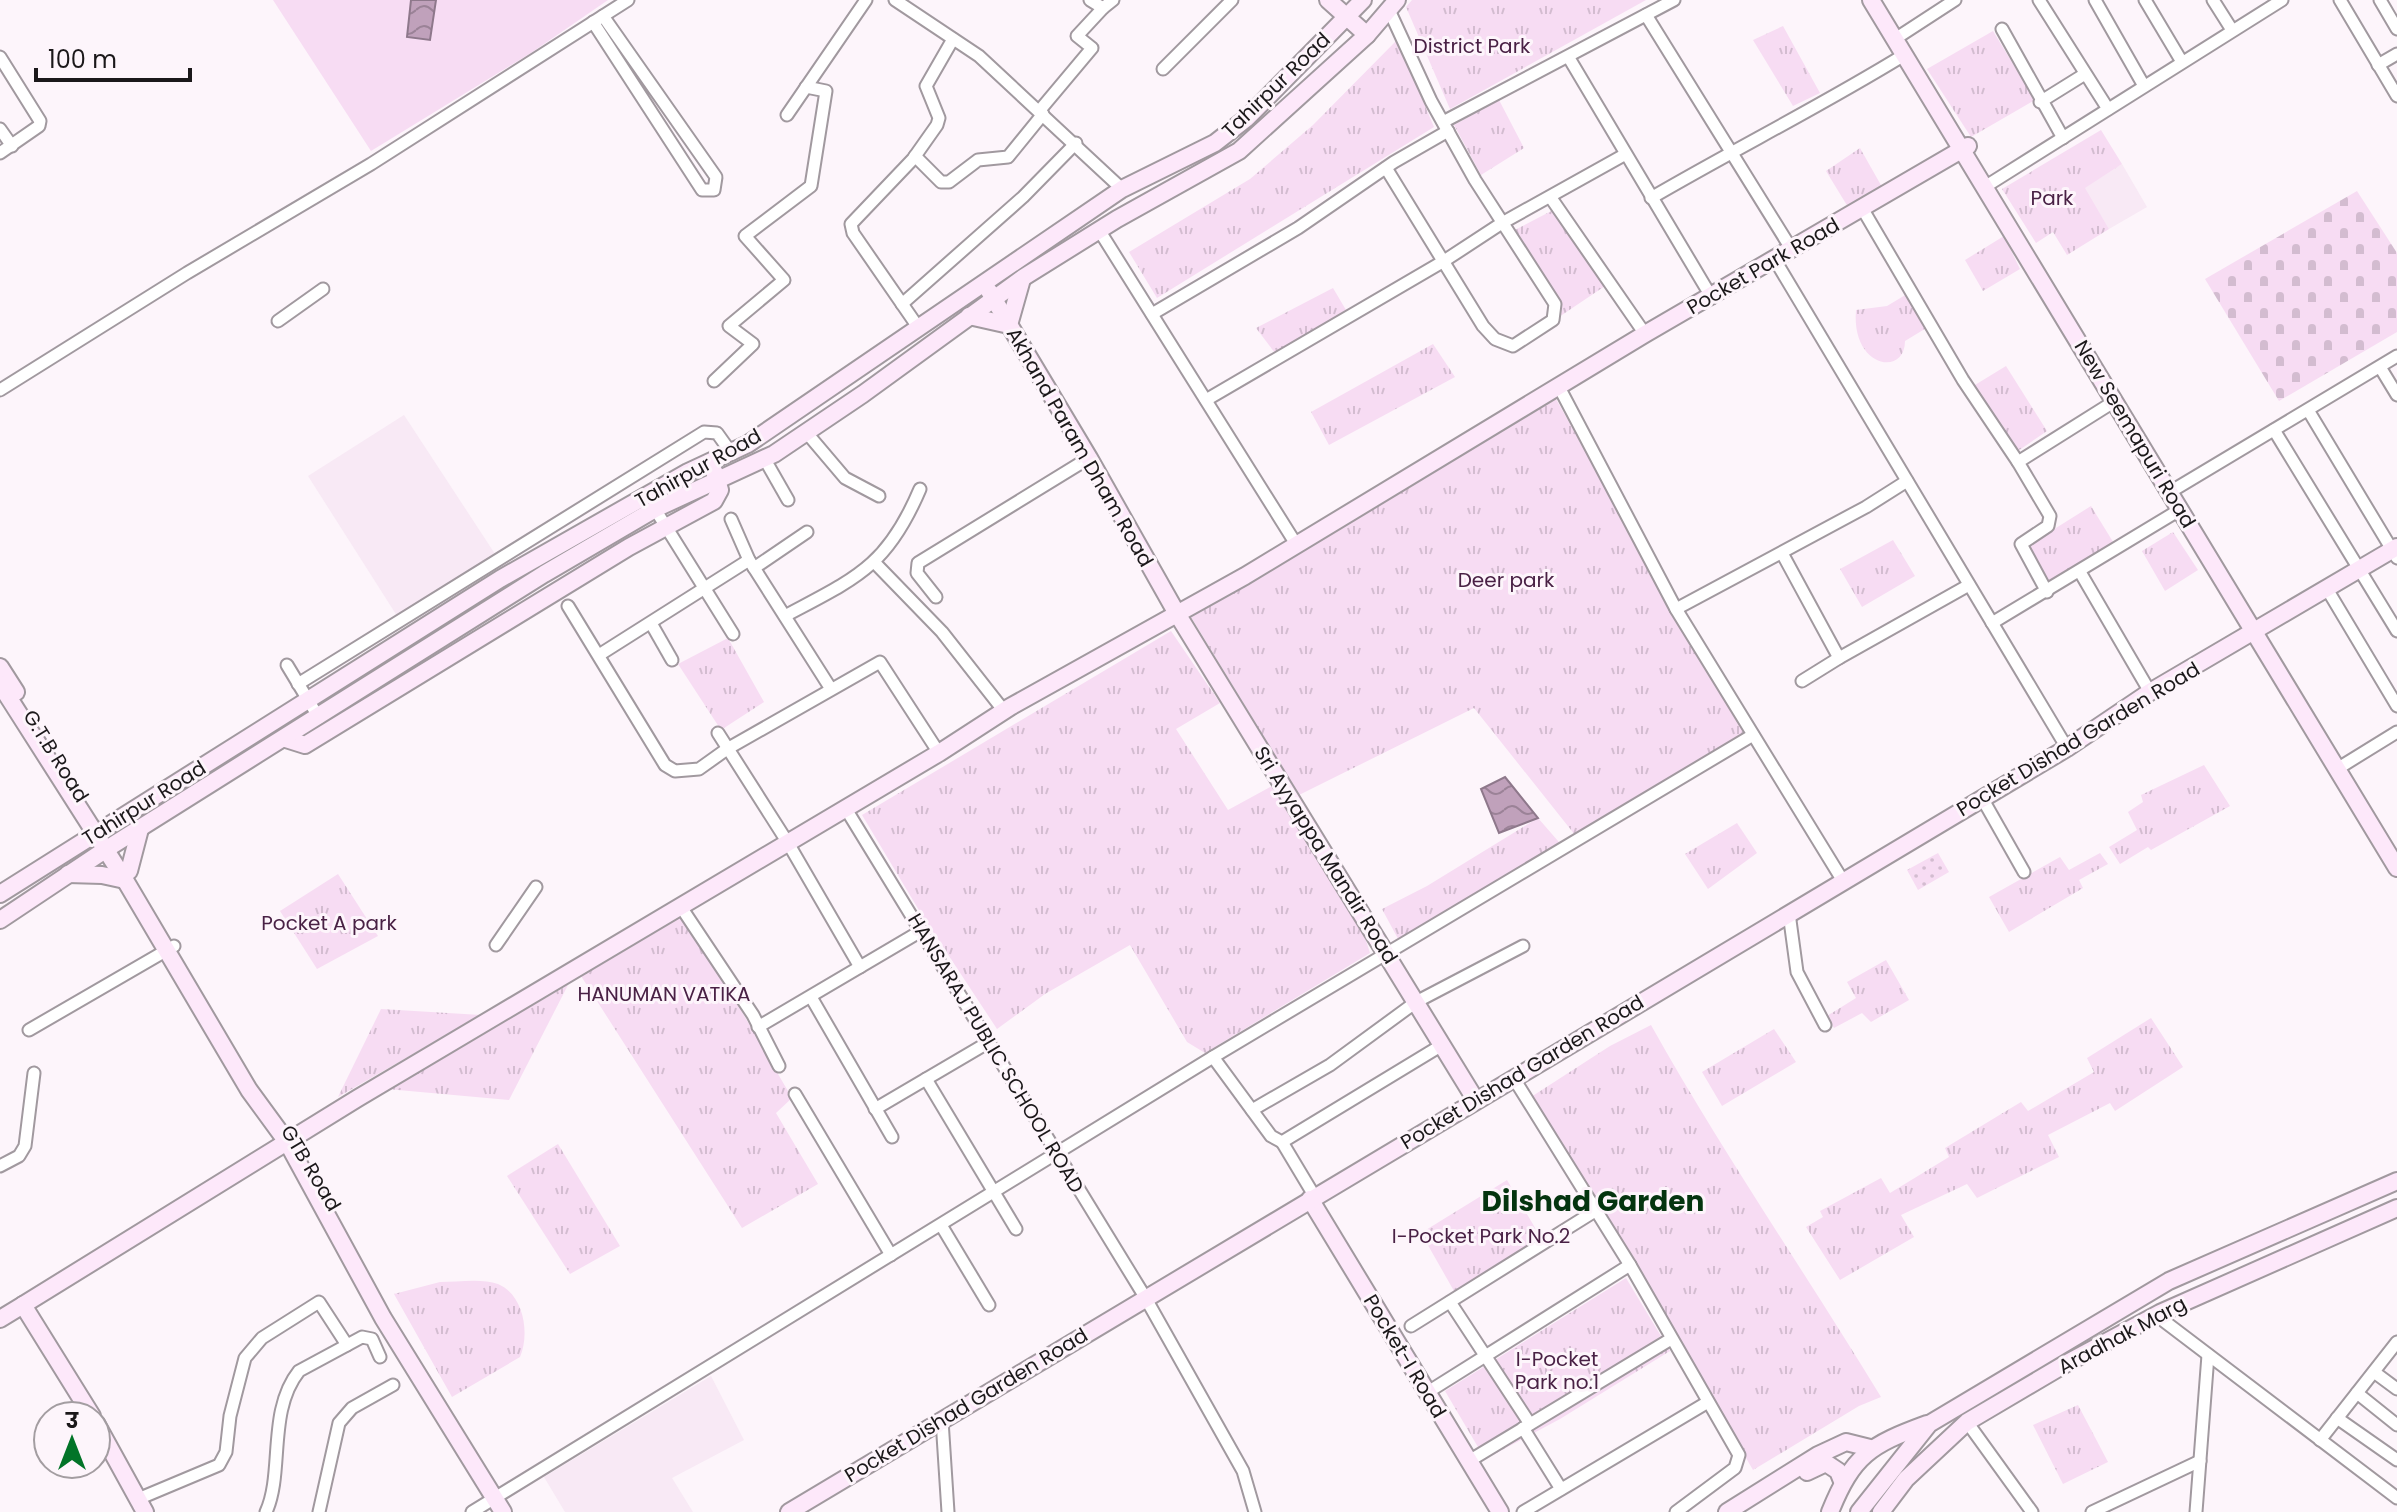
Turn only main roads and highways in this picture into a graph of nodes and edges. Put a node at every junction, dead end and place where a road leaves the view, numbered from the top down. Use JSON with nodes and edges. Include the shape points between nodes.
{"nodes":[{"id":1,"x":1328,"y":0,"type":"edge"},
{"id":2,"x":1363,"y":0,"type":"edge"},
{"id":3,"x":1871,"y":0,"type":"edge"},
{"id":4,"x":1879,"y":0,"type":"edge"},
{"id":5,"x":1390,"y":8,"type":"edge"},
{"id":6,"x":1347,"y":17,"type":"junction"},
{"id":7,"x":1367,"y":35,"type":"junction"},
{"id":8,"x":1898,"y":37,"type":"junction"},
{"id":9,"x":1965,"y":148,"type":"junction"},
{"id":10,"x":1022,"y":279,"type":"junction"},
{"id":11,"x":984,"y":283,"type":"junction"},
{"id":12,"x":993,"y":299,"type":"junction"},
{"id":13,"x":969,"y":316,"type":"junction"},
{"id":14,"x":1009,"y":325,"type":"junction"},
{"id":15,"x":709,"y":463,"type":"junction"},
{"id":16,"x":719,"y":478,"type":"junction"},
{"id":17,"x":2172,"y":491,"type":"junction"},
{"id":18,"x":2395,"y":552,"type":"edge"},
{"id":19,"x":457,"y":607,"type":"junction"},
{"id":20,"x":1176,"y":612,"type":"junction"},
{"id":21,"x":467,"y":623,"type":"junction"},
{"id":22,"x":2258,"y":631,"type":"junction"},
{"id":23,"x":0,"y":667,"type":"edge"},
{"id":24,"x":0,"y":684,"type":"edge"},
{"id":25,"x":355,"y":705,"type":"junction"},
{"id":26,"x":286,"y":739,"type":"junction"},
{"id":27,"x":2340,"y":767,"type":"junction"},
{"id":28,"x":140,"y":829,"type":"junction"},
{"id":29,"x":97,"y":831,"type":"junction"},
{"id":30,"x":109,"y":848,"type":"junction"},
{"id":31,"x":2397,"y":854,"type":"edge"},
{"id":32,"x":2397,"y":868,"type":"edge"},
{"id":33,"x":68,"y":874,"type":"junction"},
{"id":34,"x":127,"y":876,"type":"junction"},
{"id":35,"x":0,"y":894,"type":"edge"},
{"id":36,"x":1,"y":923,"type":"edge"},
{"id":37,"x":1475,"y":1099,"type":"junction"},
{"id":38,"x":292,"y":1140,"type":"junction"},
{"id":39,"x":2397,"y":1181,"type":"edge"},
{"id":40,"x":1313,"y":1198,"type":"junction"},
{"id":41,"x":2397,"y":1208,"type":"edge"},
{"id":42,"x":2146,"y":1295,"type":"junction"},
{"id":43,"x":23,"y":1305,"type":"junction"},
{"id":44,"x":0,"y":1319,"type":"edge"},
{"id":45,"x":2128,"y":1330,"type":"junction"},
{"id":46,"x":82,"y":1400,"type":"edge"},
{"id":47,"x":1929,"y":1424,"type":"junction"},
{"id":48,"x":1870,"y":1448,"type":"junction"},
{"id":49,"x":112,"y":1452,"type":"edge"},
{"id":50,"x":1820,"y":1460,"type":"junction"},
{"id":51,"x":1842,"y":1481,"type":"junction"},
{"id":52,"x":1895,"y":1494,"type":"junction"},
{"id":53,"x":142,"y":1505,"type":"edge"},
{"id":54,"x":499,"y":1505,"type":"edge"},
{"id":55,"x":789,"y":1512,"type":"edge"},
{"id":56,"x":1500,"y":1512,"type":"edge"},
{"id":57,"x":1727,"y":1512,"type":"edge"},
{"id":58,"x":1748,"y":1512,"type":"edge"},
{"id":59,"x":1830,"y":1512,"type":"edge"},
{"id":60,"x":1859,"y":1512,"type":"edge"},
{"id":61,"x":1881,"y":1512,"type":"edge"},
{"id":62,"x":1889,"y":1512,"type":"edge"}],
"edges":[{"from":1,"to":6,"type":"main road"},
{"from":2,"to":5,"type":"main road"},
{"from":2,"to":6,"type":"main road","name":"Tahirpur Road"},
{"from":3,"to":8,"type":"main road","name":"New Seemapuri Road"},
{"from":4,"to":8,"type":"main road","name":"New Seemapuri Road"},
{"from":5,"to":7,"type":"main road","name":"Tahirpur Road"},
{"from":6,"to":7,"type":"main road"},
{"from":6,"to":11,"type":"main road","name":"Tahirpur Road","via":[[1247,118],[1215,143],[1122,189]]},
{"from":7,"to":10,"type":"main road","name":"Tahirpur Road","via":[[1239,151]]},
{"from":8,"to":9,"type":"main road","name":"New Seemapuri Road"},
{"from":8,"to":9,"type":"main road","name":"New Seemapuri Road","via":[[1904,55]]},
{"from":9,"to":17,"type":"main road","name":"New Seemapuri Road"},
{"from":9,"to":17,"type":"main road","name":"New Seemapuri Road","via":[[1991,183]]},
{"from":9,"to":20,"type":"main road","name":"Pocket Park Road"},
{"from":10,"to":12,"type":"main road","name":"Tahirpur Road"},
{"from":10,"to":14,"type":"main road"},
{"from":11,"to":12,"type":"main road","name":"Akhand Param Dham Road"},
{"from":11,"to":15,"type":"main road","name":"Tahirpur Road","via":[[732,454]]},
{"from":12,"to":13,"type":"main road","name":"Tahirpur Road"},
{"from":12,"to":14,"type":"main road","name":"Akhand Param Dham Road"},
{"from":13,"to":14,"type":"main road"},
{"from":13,"to":16,"type":"main road","name":"Tahirpur Road","via":[[806,432]]},
{"from":14,"to":20,"type":"main road","name":"Akhand Param Dham Road"},
{"from":15,"to":16,"type":"main road"},
{"from":15,"to":19,"type":"main road","name":"Tahirpur Road"},
{"from":16,"to":21,"type":"main road","name":"Tahirpur Road","via":[[655,509]]},
{"from":16,"to":25,"type":"main road","via":[[714,501]]},
{"from":17,"to":22,"type":"main road","name":"New Seemapuri Road"},
{"from":17,"to":22,"type":"main road","name":"New Seemapuri Road"},
{"from":18,"to":22,"type":"main road","name":"Pocket Dishad Garden Road"},
{"from":19,"to":21,"type":"main road"},
{"from":19,"to":29,"type":"main road","name":"Tahirpur Road"},
{"from":20,"to":37,"type":"main road","name":"Sri Ayyappa Mandir Road"},
{"from":20,"to":38,"type":"main road","name":"Pocket Park Road"},
{"from":21,"to":25,"type":"main road","name":"Tahirpur Road"},
{"from":22,"to":27,"type":"main road","name":"New Seemapuri Road"},
{"from":22,"to":37,"type":"main road","name":"Pocket Dishad Garden Road"},
{"from":23,"to":29,"type":"main road","name":"G.T.B Road"},
{"from":24,"to":29,"type":"main road","name":"G.T.B Road"},
{"from":25,"to":26,"type":"main road","name":"Tahirpur Road","via":[[319,718]]},
{"from":25,"to":26,"type":"main road","via":[[305,745]]},
{"from":26,"to":28,"type":"main road","name":"Tahirpur Road"},
{"from":27,"to":31,"type":"main road","name":"New Seemapuri Road"},
{"from":27,"to":32,"type":"main road","name":"New Seemapuri Road"},
{"from":28,"to":30,"type":"main road","name":"Tahirpur Road"},
{"from":28,"to":34,"type":"main road"},
{"from":29,"to":30,"type":"main road","name":"G.T.B Road"},
{"from":29,"to":35,"type":"main road","name":"Tahirpur Road"},
{"from":30,"to":33,"type":"main road","name":"Tahirpur Road"},
{"from":30,"to":34,"type":"main road","name":"GTB Road"},
{"from":33,"to":34,"type":"main road"},
{"from":33,"to":36,"type":"main road","name":"Tahirpur Road"},
{"from":34,"to":38,"type":"main road","name":"GTB Road","via":[[249,1090]]},
{"from":37,"to":40,"type":"main road","name":"Pocket Dishad Garden Road"},
{"from":38,"to":43,"type":"main road","name":"Pocket Park Road"},
{"from":38,"to":54,"type":"main road","name":"GTB Road","via":[[386,1316],[493,1486]]},
{"from":39,"to":42,"type":"main road","name":"Aradhak Marg"},
{"from":40,"to":55,"type":"main road","name":"Pocket Dishad Garden Road"},
{"from":40,"to":56,"type":"main road","name":"Pocket-I Road"},
{"from":41,"to":45,"type":"main road","name":"Aradhak Marg"},
{"from":42,"to":45,"type":"main road","via":[[2156,1296],[2158,1302],[2136,1316]]},
{"from":42,"to":47,"type":"main road","name":"Aradhak Marg"},
{"from":43,"to":44,"type":"main road","name":"Pocket Park Road"},
{"from":43,"to":46,"type":"main road"},
{"from":45,"to":52,"type":"main road","name":"Aradhak Marg","via":[[1967,1422]]},
{"from":47,"to":48,"type":"main road","name":"Aradhak Marg"},
{"from":47,"to":60,"type":"main road","name":"Aradhak Marg"},
{"from":48,"to":50,"type":"main road","via":[[1846,1442]]},
{"from":48,"to":51,"type":"main road","name":"Aradhak Marg"},
{"from":49,"to":53,"type":"main road"},
{"from":50,"to":51,"type":"main road","via":[[1833,1466]]},
{"from":50,"to":57,"type":"main road"},
{"from":50,"to":58,"type":"main road"},
{"from":51,"to":59,"type":"main road","name":"Aradhak Marg"},
{"from":52,"to":61,"type":"main road","name":"Aradhak Marg"},
{"from":52,"to":62,"type":"main road"}]}
